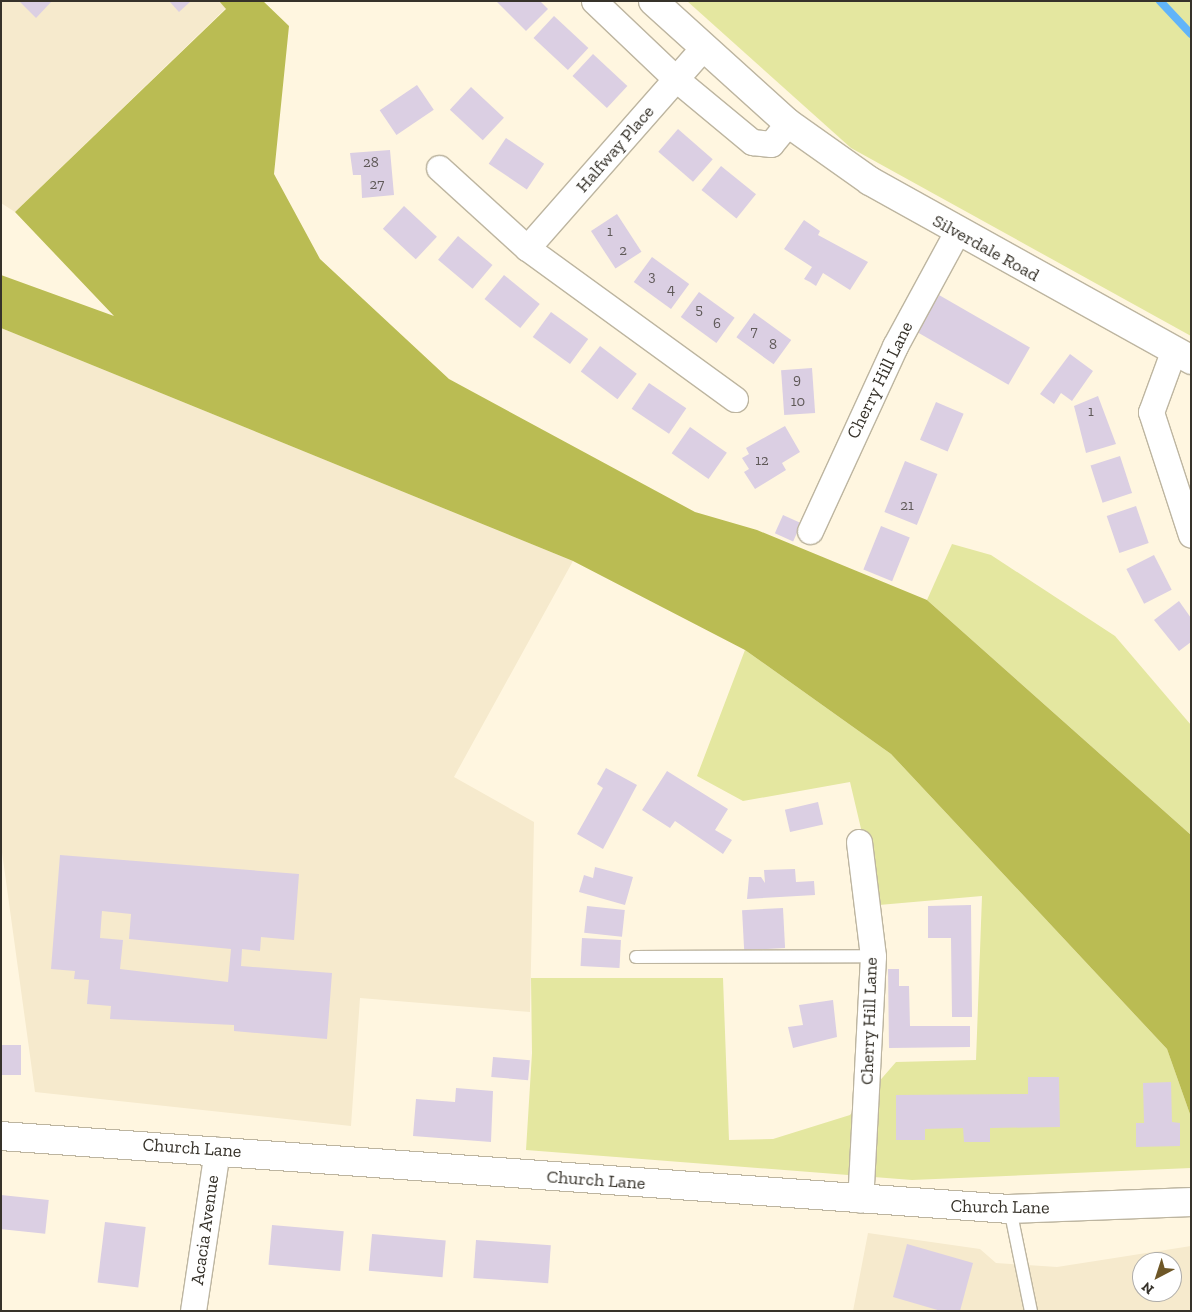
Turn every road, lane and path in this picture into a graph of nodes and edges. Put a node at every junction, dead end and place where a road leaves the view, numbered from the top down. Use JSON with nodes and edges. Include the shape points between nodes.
{"nodes":[{"id":1,"x":594,"y":1,"type":"edge"},
{"id":2,"x":653,"y":1,"type":"edge"},
{"id":3,"x":703,"y":48,"type":"junction"},
{"id":4,"x":676,"y":79,"type":"junction"},
{"id":5,"x":788,"y":123,"type":"junction"},
{"id":6,"x":439,"y":168,"type":"dead end"},
{"id":7,"x":957,"y":232,"type":"junction"},
{"id":8,"x":527,"y":248,"type":"junction"},
{"id":9,"x":1182,"y":356,"type":"edge"},
{"id":10,"x":735,"y":399,"type":"dead end"},
{"id":11,"x":810,"y":531,"type":"dead end"},
{"id":12,"x":1191,"y":535,"type":"edge"},
{"id":13,"x":859,"y":842,"type":"dead end"},
{"id":14,"x":872,"y":956,"type":"junction"},
{"id":15,"x":636,"y":958,"type":"dead end"},
{"id":16,"x":1,"y":1136,"type":"edge"},
{"id":17,"x":217,"y":1150,"type":"junction"},
{"id":18,"x":860,"y":1200,"type":"junction"},
{"id":19,"x":1191,"y":1202,"type":"edge"},
{"id":20,"x":1010,"y":1210,"type":"junction"},
{"id":21,"x":193,"y":1311,"type":"edge"},
{"id":22,"x":1031,"y":1311,"type":"edge"}],
"edges":[{"from":1,"to":4,"type":"street"},
{"from":2,"to":3,"type":"main road","name":"Silverdale Road"},
{"from":3,"to":4,"type":"street","name":"Halfway Place"},
{"from":3,"to":5,"type":"main road","name":"Silverdale Road"},
{"from":4,"to":5,"type":"street","via":[[752,142],[771,144]]},
{"from":4,"to":8,"type":"street","name":"Halfway Place"},
{"from":5,"to":7,"type":"main road","name":"Silverdale Road","via":[[870,181]]},
{"from":6,"to":8,"type":"street"},
{"from":7,"to":9,"type":"main road","name":"Silverdale Road"},
{"from":7,"to":11,"type":"street","name":"Cherry Hill Lane","via":[[895,346]]},
{"from":8,"to":10,"type":"street"},
{"from":9,"to":12,"type":"street","via":[[1151,412]]},
{"from":13,"to":14,"type":"street","name":"Cherry Hill Lane"},
{"from":14,"to":15,"type":"lane"},
{"from":14,"to":18,"type":"street","name":"Cherry Hill Lane"},
{"from":16,"to":17,"type":"main road","name":"Church Lane"},
{"from":17,"to":18,"type":"main road","name":"Church Lane"},
{"from":17,"to":21,"type":"street","name":"Acacia Avenue"},
{"from":18,"to":20,"type":"main road","name":"Church Lane"},
{"from":19,"to":20,"type":"main road","name":"Church Lane"},
{"from":20,"to":22,"type":"lane"}]}
